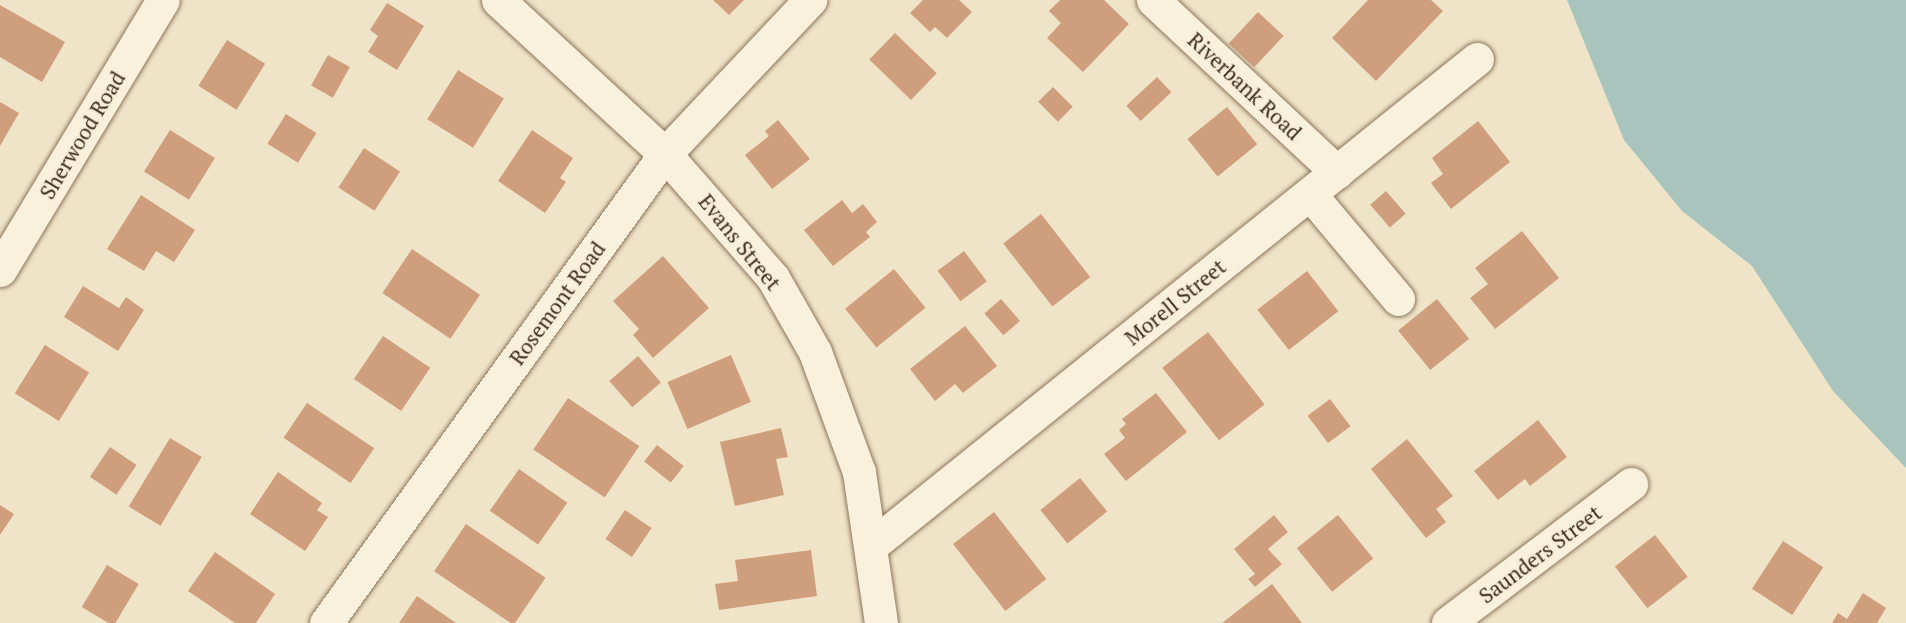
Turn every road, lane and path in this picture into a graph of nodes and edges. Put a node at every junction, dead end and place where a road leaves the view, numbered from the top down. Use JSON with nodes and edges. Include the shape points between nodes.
{"nodes":[{"id":1,"x":163,"y":0,"type":"edge"},
{"id":2,"x":498,"y":0,"type":"edge"},
{"id":3,"x":810,"y":0,"type":"edge"},
{"id":4,"x":1153,"y":0,"type":"edge"},
{"id":5,"x":1477,"y":59,"type":"dead end"},
{"id":6,"x":665,"y":154,"type":"junction"},
{"id":7,"x":1337,"y":172,"type":"junction"},
{"id":8,"x":1310,"y":194,"type":"junction"},
{"id":9,"x":0,"y":270,"type":"edge"},
{"id":10,"x":1398,"y":299,"type":"dead end"},
{"id":11,"x":1631,"y":484,"type":"dead end"},
{"id":12,"x":872,"y":545,"type":"junction"},
{"id":13,"x":326,"y":623,"type":"edge"},
{"id":14,"x":881,"y":623,"type":"edge"},
{"id":15,"x":1448,"y":623,"type":"edge"}],
"edges":[{"from":1,"to":9,"type":"street","name":"Sherwood Road"},
{"from":2,"to":6,"type":"street","name":"Evans Street"},
{"from":3,"to":6,"type":"street","name":"Rosemont Road"},
{"from":4,"to":7,"type":"street","name":"Riverbank Road"},
{"from":5,"to":7,"type":"street","name":"Morell Street"},
{"from":6,"to":12,"type":"street","name":"Evans Street","via":[[773,278],[814,352],[859,472]]},
{"from":6,"to":13,"type":"street","name":"Rosemont Road"},
{"from":7,"to":8,"type":"street","name":"Morell Street"},
{"from":8,"to":10,"type":"street"},
{"from":8,"to":12,"type":"street","name":"Morell Street"},
{"from":11,"to":15,"type":"street","name":"Saunders Street"},
{"from":12,"to":14,"type":"street","name":"Evans Street"}]}
